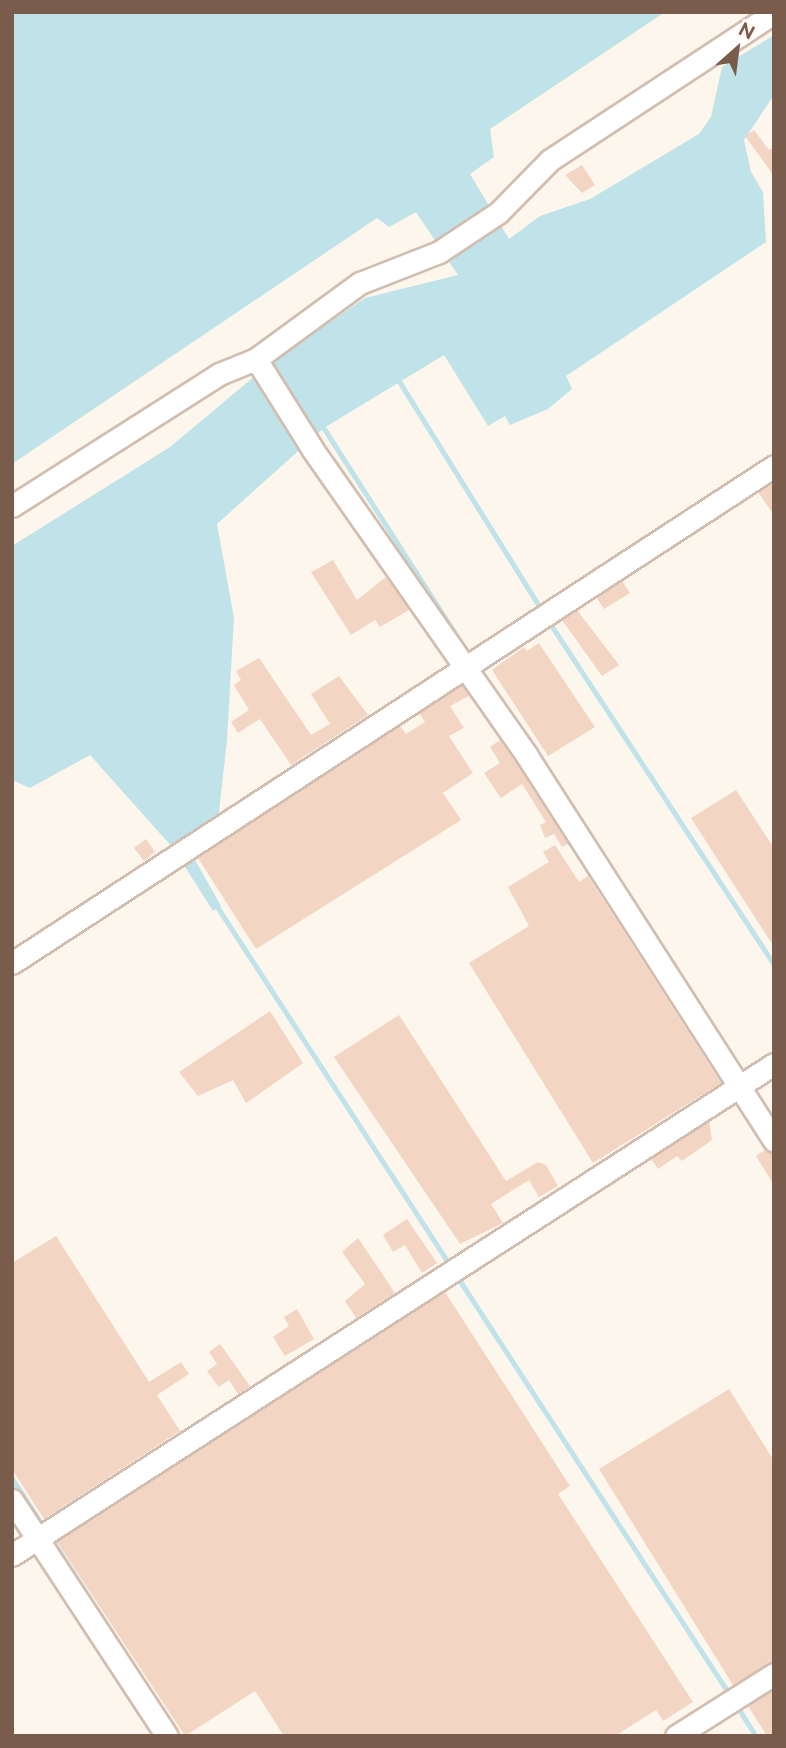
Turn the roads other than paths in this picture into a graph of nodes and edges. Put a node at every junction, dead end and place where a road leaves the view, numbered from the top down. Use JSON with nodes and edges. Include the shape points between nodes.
{"nodes":[{"id":1,"x":774,"y":13,"type":"edge"},
{"id":2,"x":256,"y":359,"type":"junction"},
{"id":3,"x":774,"y":466,"type":"edge"},
{"id":4,"x":12,"y":506,"type":"edge"},
{"id":5,"x":475,"y":664,"type":"junction"},
{"id":6,"x":12,"y":963,"type":"edge"},
{"id":7,"x":774,"y":1064,"type":"edge"},
{"id":8,"x":745,"y":1084,"type":"junction"},
{"id":9,"x":774,"y":1141,"type":"edge"},
{"id":10,"x":12,"y":1500,"type":"edge"},
{"id":11,"x":43,"y":1534,"type":"junction"},
{"id":12,"x":12,"y":1555,"type":"edge"},
{"id":13,"x":774,"y":1674,"type":"edge"},
{"id":14,"x":167,"y":1736,"type":"edge"},
{"id":15,"x":676,"y":1736,"type":"edge"}],
"edges":[{"from":1,"to":2,"type":"street","via":[[551,160],[498,213],[439,252],[360,283]]},
{"from":2,"to":4,"type":"street","via":[[219,374]]},
{"from":2,"to":5,"type":"street","via":[[313,450]]},
{"from":3,"to":5,"type":"street"},
{"from":5,"to":6,"type":"street"},
{"from":5,"to":8,"type":"street"},
{"from":7,"to":8,"type":"street"},
{"from":8,"to":9,"type":"street"},
{"from":8,"to":11,"type":"street"},
{"from":10,"to":11,"type":"street"},
{"from":11,"to":12,"type":"street"},
{"from":11,"to":14,"type":"street"},
{"from":13,"to":15,"type":"street"}]}
